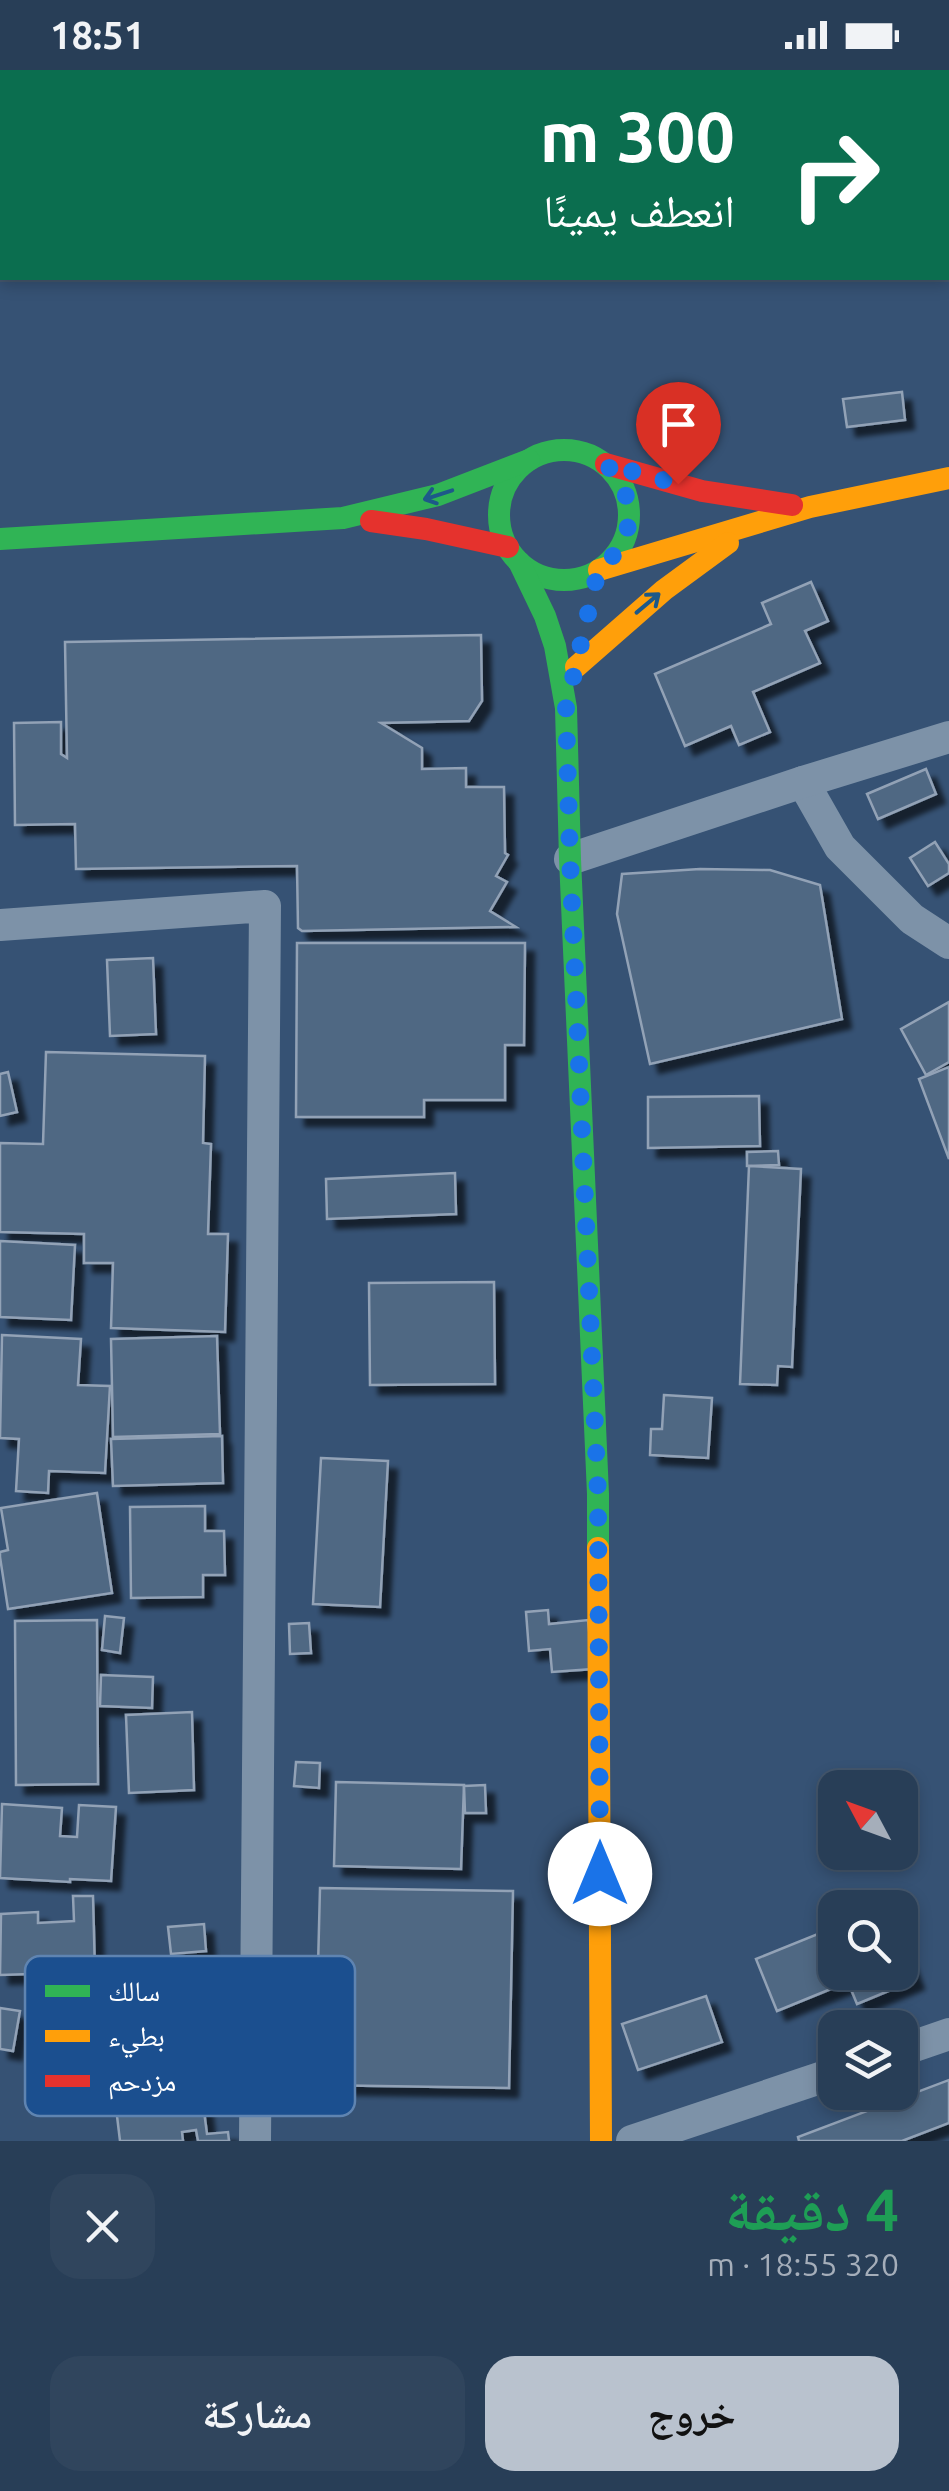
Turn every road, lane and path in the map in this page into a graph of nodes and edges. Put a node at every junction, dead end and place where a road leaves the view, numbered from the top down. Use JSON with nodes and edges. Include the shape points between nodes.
{"nodes":[{"id":1,"x":529,"y":460,"type":"junction"},
{"id":2,"x":606,"y":464,"type":"junction"},
{"id":3,"x":949,"y":478,"type":"edge"},
{"id":4,"x":810,"y":507,"type":"junction"},
{"id":5,"x":343,"y":518,"type":"junction"},
{"id":6,"x":760,"y":522,"type":"junction"},
{"id":7,"x":0,"y":539,"type":"edge"},
{"id":8,"x":513,"y":554,"type":"junction"},
{"id":9,"x":597,"y":577,"type":"junction"},
{"id":10,"x":584,"y":629,"type":"dead end"},
{"id":11,"x":576,"y":668,"type":"junction"},
{"id":12,"x":566,"y":708,"type":"junction"},
{"id":13,"x":949,"y":737,"type":"edge"},
{"id":14,"x":803,"y":782,"type":"junction"},
{"id":15,"x":570,"y":859,"type":"junction"},
{"id":16,"x":0,"y":925,"type":"edge"},
{"id":17,"x":949,"y":943,"type":"edge"},
{"id":18,"x":256,"y":1956,"type":"edge"},
{"id":19,"x":949,"y":2034,"type":"edge"},
{"id":20,"x":918,"y":2045,"type":"edge"},
{"id":21,"x":818,"y":2078,"type":"edge"},
{"id":22,"x":255,"y":2116,"type":"edge"},
{"id":23,"x":255,"y":2141,"type":"edge"},
{"id":24,"x":600,"y":2141,"type":"edge"},
{"id":25,"x":632,"y":2141,"type":"edge"}],
"edges":[{"from":1,"to":2,"type":"street","via":[[568,449]]},
{"from":1,"to":5,"type":"street","one_way":true,"via":[[438,496]]},
{"from":1,"to":8,"type":"street","via":[[514,473],[499,509]]},
{"from":2,"to":4,"type":"street","via":[[702,491]]},
{"from":2,"to":9,"type":"street","via":[[620,479],[630,518],[615,556]]},
{"from":3,"to":4,"type":"street"},
{"from":4,"to":6,"type":"street"},
{"from":5,"to":7,"type":"street"},
{"from":5,"to":8,"type":"street","via":[[426,529]]},
{"from":6,"to":9,"type":"street"},
{"from":11,"to":6,"type":"street","one_way":true,"via":[[664,590]]},
{"from":8,"to":9,"type":"street","via":[[536,574],[557,580]]},
{"from":8,"to":12,"type":"street","via":[[545,616]]},
{"from":10,"to":11,"type":"street"},
{"from":11,"to":12,"type":"street"},
{"from":12,"to":15,"type":"street"},
{"from":13,"to":14,"type":"street"},
{"from":14,"to":15,"type":"street"},
{"from":14,"to":17,"type":"street","via":[[840,847],[912,919]]},
{"from":15,"to":24,"type":"street","via":[[598,1494]]},
{"from":16,"to":18,"type":"street","via":[[264,906]]},
{"from":19,"to":20,"type":"street"},
{"from":21,"to":25,"type":"street"},
{"from":22,"to":23,"type":"street"}]}
